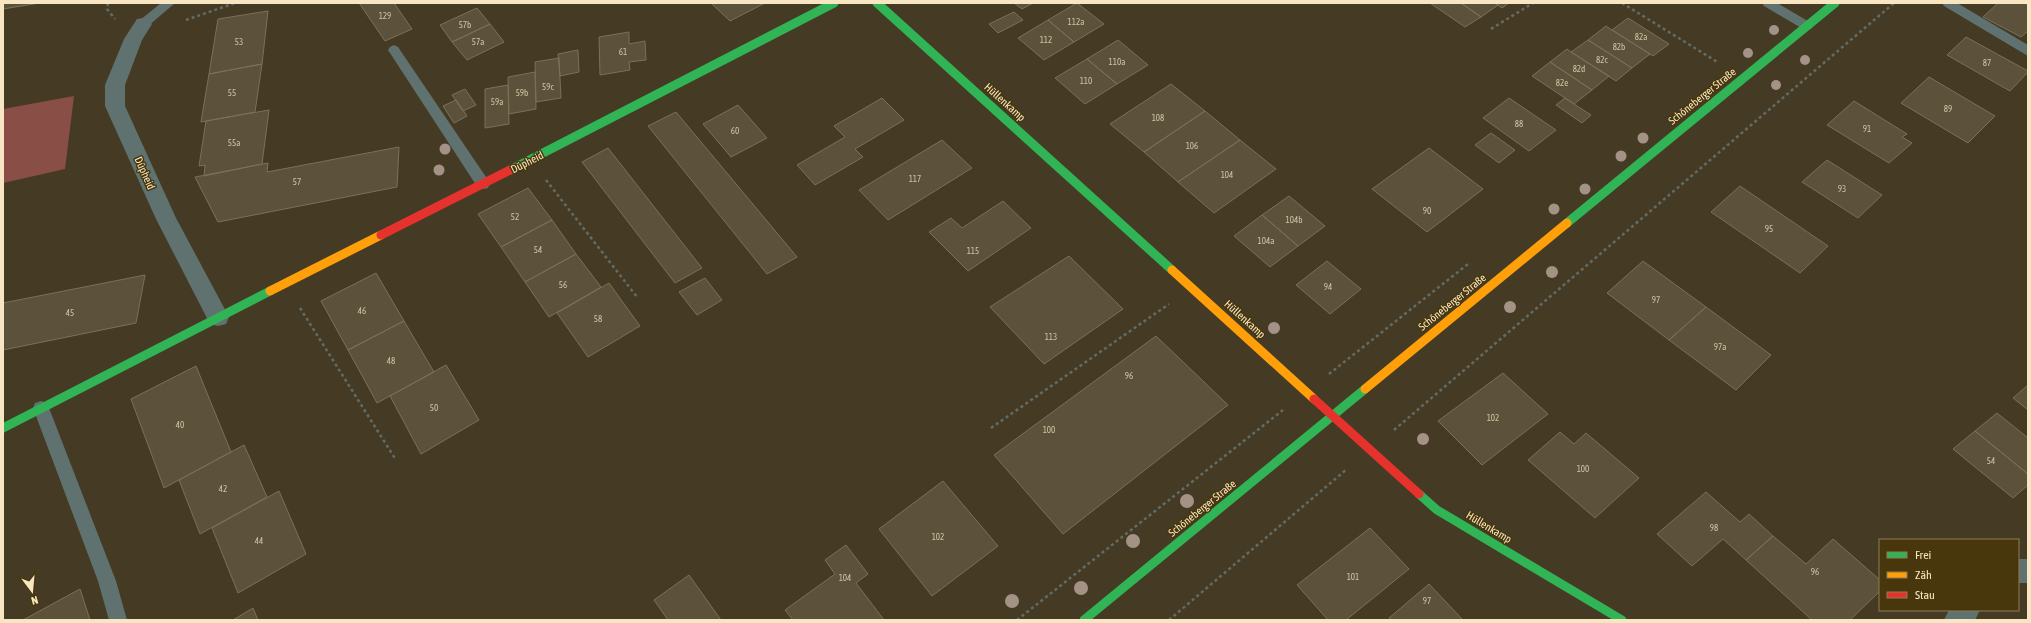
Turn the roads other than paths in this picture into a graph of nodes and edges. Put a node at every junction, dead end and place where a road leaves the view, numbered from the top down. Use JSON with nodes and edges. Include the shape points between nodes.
{"nodes":[{"id":1,"x":169,"y":3,"type":"edge"},
{"id":2,"x":834,"y":3,"type":"edge"},
{"id":3,"x":877,"y":3,"type":"edge"},
{"id":4,"x":1768,"y":3,"type":"edge"},
{"id":5,"x":1835,"y":3,"type":"edge"},
{"id":6,"x":1948,"y":3,"type":"edge"},
{"id":7,"x":143,"y":24,"type":"joint"},
{"id":8,"x":1807,"y":26,"type":"junction"},
{"id":9,"x":394,"y":50,"type":"dead end"},
{"id":10,"x":2028,"y":51,"type":"edge"},
{"id":11,"x":484,"y":184,"type":"junction"},
{"id":12,"x":218,"y":317,"type":"junction"},
{"id":13,"x":42,"y":408,"type":"junction"},
{"id":14,"x":1333,"y":415,"type":"junction"},
{"id":15,"x":3,"y":428,"type":"edge"},
{"id":16,"x":1966,"y":611,"type":"edge"},
{"id":17,"x":118,"y":620,"type":"edge"},
{"id":18,"x":1084,"y":620,"type":"edge"},
{"id":19,"x":1622,"y":620,"type":"edge"},
{"id":20,"x":1957,"y":620,"type":"edge"}],
"edges":[{"from":1,"to":7,"type":"lane"},
{"from":2,"to":11,"type":"street","name":"Düpheid"},
{"from":3,"to":14,"type":"street","name":"Hüllenkamp"},
{"from":4,"to":8,"type":"lane"},
{"from":5,"to":8,"type":"street","name":"Schöneberger Straße"},
{"from":6,"to":10,"type":"lane"},
{"from":7,"to":12,"type":"street","name":"Düpheid","via":[[133,38],[115,85],[115,106],[166,219]]},
{"from":8,"to":14,"type":"street","name":"Schöneberger Straße"},
{"from":9,"to":11,"type":"lane"},
{"from":11,"to":12,"type":"street","name":"Düpheid"},
{"from":12,"to":13,"type":"street","name":"Düpheid"},
{"from":13,"to":15,"type":"street","name":"Düpheid"},
{"from":13,"to":17,"type":"lane","via":[[107,581]]},
{"from":14,"to":18,"type":"street","name":"Schöneberger Straße"},
{"from":14,"to":19,"type":"street","name":"Hüllenkamp","via":[[1437,510]]},
{"from":16,"to":20,"type":"street"}]}
